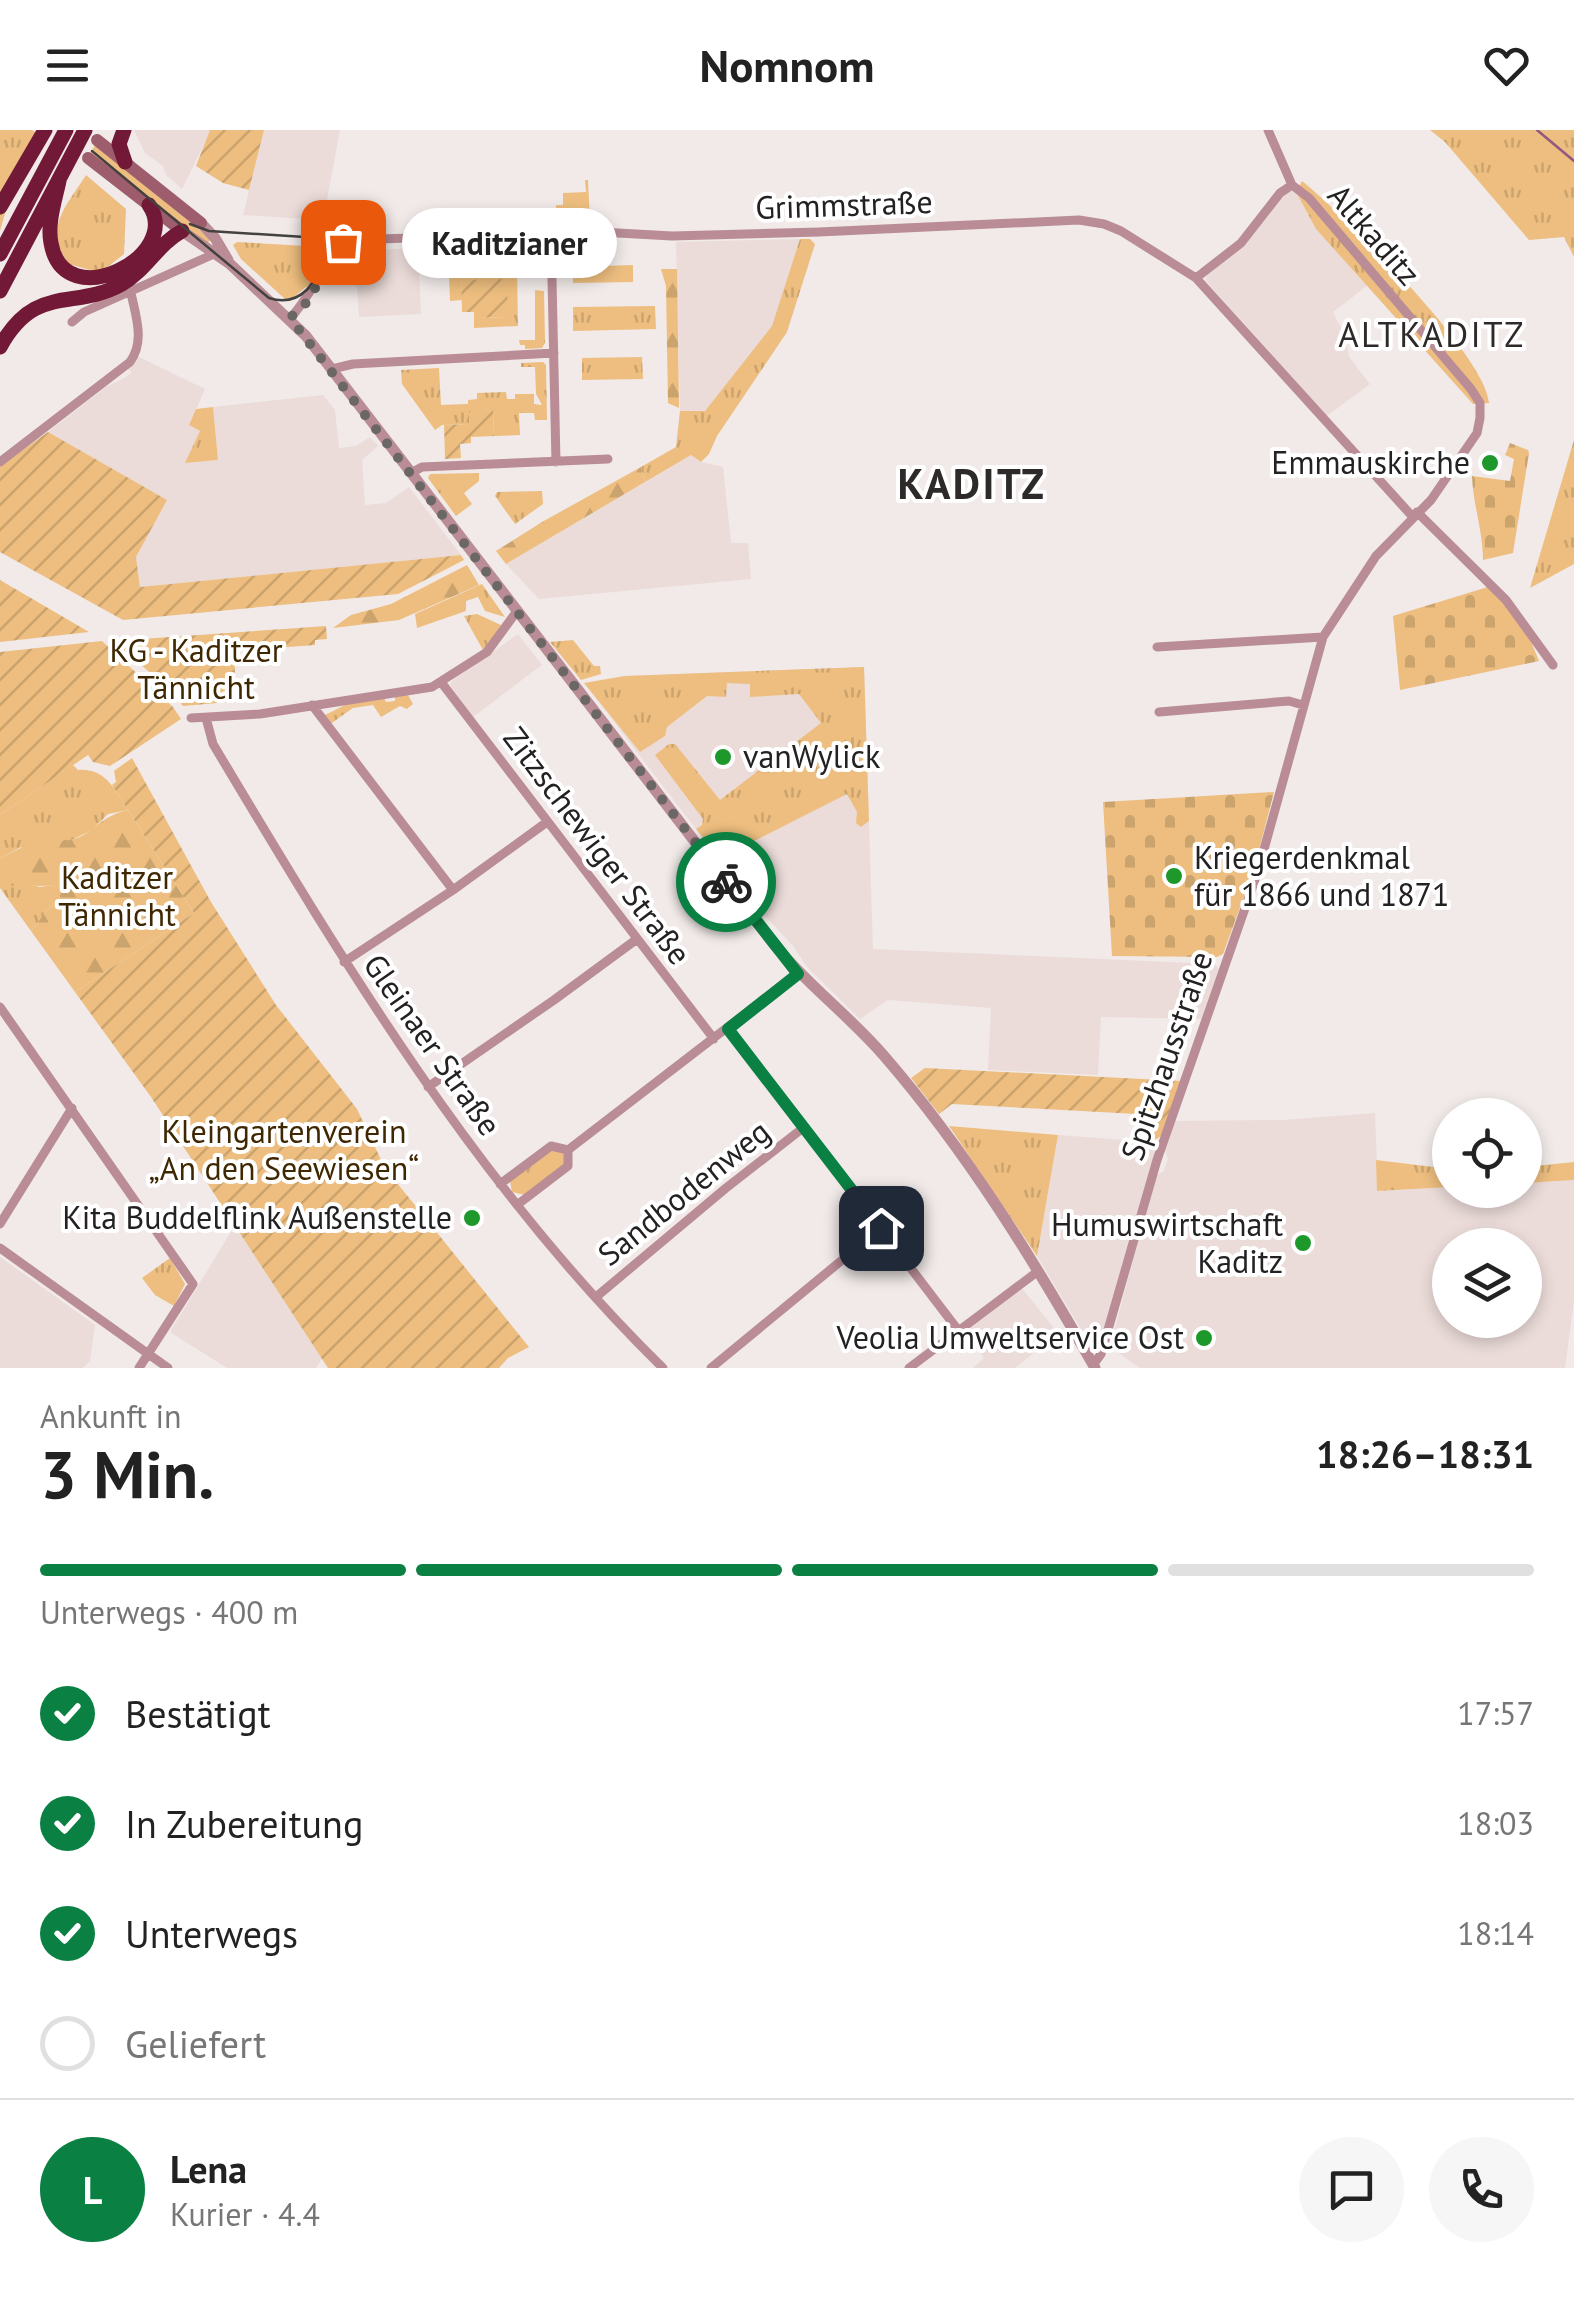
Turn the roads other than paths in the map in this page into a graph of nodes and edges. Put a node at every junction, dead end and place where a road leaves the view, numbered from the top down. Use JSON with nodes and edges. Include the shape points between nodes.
{"nodes":[{"id":1,"x":66,"y":130,"type":"edge"},
{"id":2,"x":124,"y":130,"type":"edge"},
{"id":3,"x":1268,"y":130,"type":"edge"},
{"id":4,"x":43,"y":134,"type":"edge"},
{"id":5,"x":91,"y":135,"type":"edge"},
{"id":6,"x":88,"y":158,"type":"dead end"},
{"id":7,"x":125,"y":162,"type":"junction"},
{"id":8,"x":58,"y":181,"type":"junction"},
{"id":9,"x":1292,"y":184,"type":"junction"},
{"id":10,"x":149,"y":205,"type":"junction"},
{"id":11,"x":0,"y":207,"type":"edge"},
{"id":12,"x":201,"y":223,"type":"joint"},
{"id":13,"x":182,"y":231,"type":"junction"},
{"id":14,"x":551,"y":233,"type":"junction"},
{"id":15,"x":0,"y":254,"type":"edge"},
{"id":16,"x":214,"y":254,"type":"junction"},
{"id":17,"x":230,"y":264,"type":"junction"},
{"id":18,"x":1196,"y":278,"type":"junction"},
{"id":19,"x":0,"y":292,"type":"edge"},
{"id":20,"x":131,"y":293,"type":"junction"},
{"id":21,"x":290,"y":318,"type":"junction"},
{"id":22,"x":72,"y":322,"type":"dead end"},
{"id":23,"x":0,"y":348,"type":"edge"},
{"id":24,"x":554,"y":353,"type":"junction"},
{"id":25,"x":332,"y":369,"type":"junction"},
{"id":26,"x":608,"y":460,"type":"dead end"},
{"id":27,"x":0,"y":462,"type":"edge"},
{"id":28,"x":556,"y":462,"type":"junction"},
{"id":29,"x":411,"y":473,"type":"junction"},
{"id":30,"x":1415,"y":514,"type":"junction"},
{"id":31,"x":517,"y":611,"type":"junction"},
{"id":32,"x":1323,"y":637,"type":"junction"},
{"id":33,"x":1157,"y":647,"type":"dead end"},
{"id":34,"x":1553,"y":665,"type":"dead end"},
{"id":35,"x":441,"y":682,"type":"junction"},
{"id":36,"x":312,"y":705,"type":"junction"},
{"id":37,"x":1303,"y":705,"type":"junction"},
{"id":38,"x":1160,"y":712,"type":"dead end"},
{"id":39,"x":191,"y":718,"type":"dead end"},
{"id":40,"x":206,"y":718,"type":"junction"},
{"id":41,"x":547,"y":822,"type":"junction"},
{"id":42,"x":453,"y":890,"type":"junction"},
{"id":43,"x":636,"y":938,"type":"junction"},
{"id":44,"x":344,"y":962,"type":"junction"},
{"id":45,"x":798,"y":974,"type":"junction"},
{"id":46,"x":0,"y":1006,"type":"edge"},
{"id":47,"x":728,"y":1029,"type":"junction"},
{"id":48,"x":714,"y":1039,"type":"junction"},
{"id":49,"x":428,"y":1087,"type":"junction"},
{"id":50,"x":72,"y":1108,"type":"junction"},
{"id":51,"x":803,"y":1128,"type":"junction"},
{"id":52,"x":568,"y":1150,"type":"junction"},
{"id":53,"x":500,"y":1184,"type":"junction"},
{"id":54,"x":517,"y":1205,"type":"junction"},
{"id":55,"x":0,"y":1224,"type":"edge"},
{"id":56,"x":881,"y":1228,"type":"junction"},
{"id":57,"x":0,"y":1248,"type":"edge"},
{"id":58,"x":1038,"y":1272,"type":"junction"},
{"id":59,"x":596,"y":1297,"type":"junction"},
{"id":60,"x":958,"y":1330,"type":"junction"},
{"id":61,"x":150,"y":1354,"type":"junction"},
{"id":62,"x":1094,"y":1366,"type":"edge"},
{"id":63,"x":139,"y":1368,"type":"edge"},
{"id":64,"x":168,"y":1368,"type":"edge"},
{"id":65,"x":663,"y":1368,"type":"edge"},
{"id":66,"x":711,"y":1368,"type":"edge"},
{"id":67,"x":909,"y":1368,"type":"edge"}],
"edges":[{"from":1,"to":15,"type":"highway"},
{"from":2,"to":7,"type":"highway","via":[[119,144]]},
{"from":3,"to":9,"type":"street"},
{"from":4,"to":11,"type":"highway"},
{"from":5,"to":7,"type":"main road"},
{"from":5,"to":8,"type":"highway"},
{"from":6,"to":10,"type":"main road"},
{"from":7,"to":12,"type":"main road"},
{"from":8,"to":10,"type":"highway","via":[[51,244],[62,265],[84,277],[118,272],[146,247],[158,227]]},
{"from":8,"to":19,"type":"highway"},
{"from":9,"to":18,"type":"street","via":[[1241,243]]},
{"from":9,"to":30,"type":"street","name":"Altkaditz","via":[[1480,403],[1477,433]]},
{"from":10,"to":13,"type":"main road"},
{"from":12,"to":17,"type":"street"},
{"from":13,"to":16,"type":"street"},
{"from":13,"to":23,"type":"highway","via":[[122,284],[30,312]]},
{"from":14,"to":18,"type":"street","name":"Grimmstraße","via":[[672,236],[1079,220],[1122,231]]},
{"from":14,"to":21,"type":"street","name":"Grimmstraße","via":[[343,242]]},
{"from":14,"to":24,"type":"street"},
{"from":16,"to":17,"type":"street"},
{"from":16,"to":20,"type":"street"},
{"from":17,"to":21,"type":"street"},
{"from":18,"to":30,"type":"street","name":"Grimmstraße"},
{"from":20,"to":22,"type":"street"},
{"from":20,"to":27,"type":"street","via":[[139,336],[130,362]]},
{"from":21,"to":25,"type":"street"},
{"from":24,"to":25,"type":"street"},
{"from":24,"to":28,"type":"street"},
{"from":25,"to":29,"type":"street"},
{"from":26,"to":28,"type":"street"},
{"from":28,"to":29,"type":"street","via":[[422,467]]},
{"from":29,"to":31,"type":"street"},
{"from":30,"to":32,"type":"street","name":"Spitzhausstraße","via":[[1376,556]]},
{"from":30,"to":34,"type":"street","name":"Grimmstraße","via":[[1490,582]]},
{"from":31,"to":35,"type":"street","via":[[487,652]]},
{"from":31,"to":45,"type":"street"},
{"from":32,"to":33,"type":"street"},
{"from":32,"to":37,"type":"street","name":"Spitzhausstraße"},
{"from":35,"to":36,"type":"street"},
{"from":35,"to":41,"type":"street","name":"Zitzschewiger Straße"},
{"from":36,"to":40,"type":"street"},
{"from":36,"to":42,"type":"street"},
{"from":37,"to":38,"type":"street"},
{"from":37,"to":62,"type":"street","name":"Spitzhausstraße","via":[[1258,871]]},
{"from":39,"to":40,"type":"street"},
{"from":40,"to":44,"type":"street","name":"Gleinaer Straße","via":[[213,744]]},
{"from":41,"to":42,"type":"street"},
{"from":41,"to":43,"type":"street","name":"Zitzschewiger Straße"},
{"from":42,"to":44,"type":"street"},
{"from":43,"to":48,"type":"street","name":"Zitzschewiger Straße"},
{"from":43,"to":49,"type":"street"},
{"from":44,"to":49,"type":"street","name":"Gleinaer Straße"},
{"from":45,"to":47,"type":"street"},
{"from":45,"to":58,"type":"street","via":[[898,1072],[967,1160]]},
{"from":46,"to":50,"type":"street"},
{"from":47,"to":48,"type":"street"},
{"from":47,"to":51,"type":"street"},
{"from":48,"to":52,"type":"street"},
{"from":49,"to":53,"type":"street","name":"Gleinaer Straße"},
{"from":50,"to":55,"type":"street"},
{"from":50,"to":61,"type":"street","via":[[193,1284]]},
{"from":51,"to":56,"type":"street"},
{"from":51,"to":59,"type":"street","name":"Sandbodenweg"},
{"from":52,"to":53,"type":"street","via":[[551,1146]]},
{"from":52,"to":54,"type":"street","via":[[568,1166]]},
{"from":53,"to":54,"type":"street","name":"Gleinaer Straße"},
{"from":54,"to":59,"type":"street","name":"Gleinaer Straße"},
{"from":56,"to":60,"type":"street"},
{"from":56,"to":66,"type":"street"},
{"from":57,"to":61,"type":"street"},
{"from":58,"to":60,"type":"street"},
{"from":58,"to":62,"type":"street"},
{"from":59,"to":65,"type":"street","name":"Gleinaer Straße"},
{"from":60,"to":67,"type":"street"},
{"from":61,"to":63,"type":"street"},
{"from":61,"to":64,"type":"street"}]}
